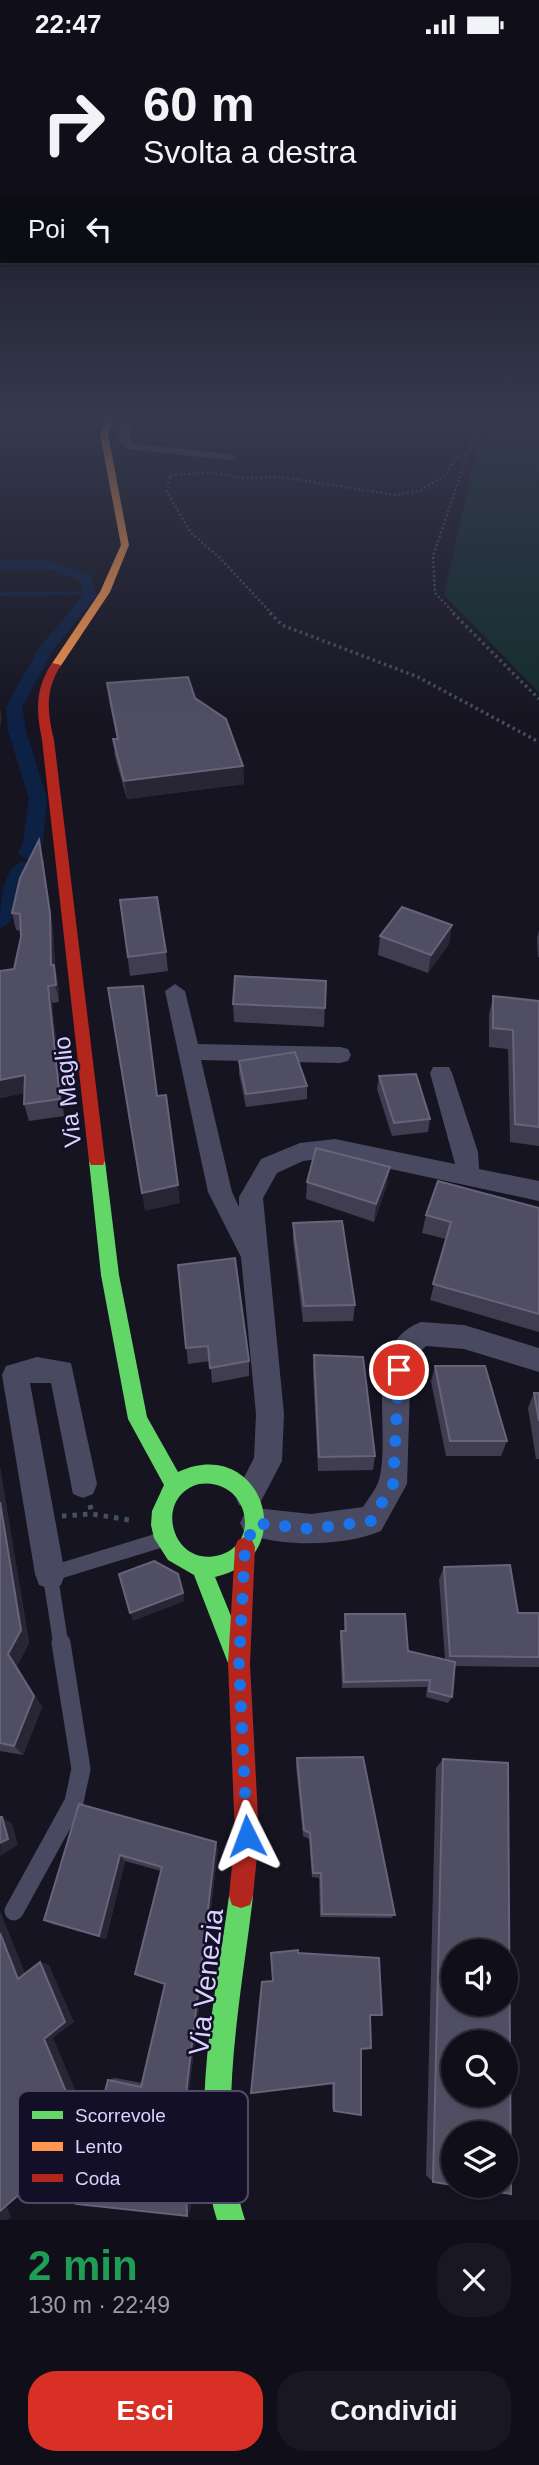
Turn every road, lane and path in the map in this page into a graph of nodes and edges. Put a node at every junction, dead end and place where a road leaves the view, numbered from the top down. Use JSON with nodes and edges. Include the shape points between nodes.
{"nodes":[{"id":1,"x":120,"y":519,"type":"edge"},
{"id":2,"x":183,"y":519,"type":"edge"},
{"id":3,"x":447,"y":519,"type":"edge"},
{"id":4,"x":539,"y":699,"type":"edge"},
{"id":5,"x":539,"y":742,"type":"edge"},
{"id":6,"x":174,"y":991,"type":"dead end"},
{"id":7,"x":188,"y":1052,"type":"junction"},
{"id":8,"x":340,"y":1055,"type":"dead end"},
{"id":9,"x":441,"y":1073,"type":"dead end"},
{"id":10,"x":468,"y":1177,"type":"junction"},
{"id":11,"x":539,"y":1191,"type":"edge"},
{"id":12,"x":254,"y":1259,"type":"junction"},
{"id":13,"x":539,"y":1360,"type":"edge"},
{"id":14,"x":83,"y":1484,"type":"joint"},
{"id":15,"x":176,"y":1487,"type":"junction"},
{"id":16,"x":249,"y":1495,"type":"junction"},
{"id":17,"x":250,"y":1535,"type":"junction"},
{"id":18,"x":164,"y":1539,"type":"junction"},
{"id":19,"x":143,"y":1545,"type":"junction"},
{"id":20,"x":201,"y":1567,"type":"junction"},
{"id":21,"x":50,"y":1574,"type":"junction"},
{"id":22,"x":239,"y":1664,"type":"junction"},
{"id":23,"x":14,"y":1910,"type":"dead end"},
{"id":24,"x":220,"y":2091,"type":"edge"},
{"id":25,"x":223,"y":2203,"type":"edge"},
{"id":26,"x":231,"y":2220,"type":"edge"}],
"edges":[{"from":1,"to":15,"type":"street","name":"Via Maglio","via":[[125,545],[105,592],[44,683],[40,704],[48,740],[110,1275],[138,1419]]},
{"from":2,"to":5,"type":"path","via":[[191,533],[282,625],[418,677]]},
{"from":3,"to":4,"type":"path","via":[[433,557],[435,593]]},
{"from":6,"to":7,"type":"street"},
{"from":7,"to":8,"type":"street"},
{"from":7,"to":12,"type":"street","via":[[220,1192]]},
{"from":9,"to":10,"type":"street","via":[[466,1151]]},
{"from":10,"to":11,"type":"street"},
{"from":10,"to":12,"type":"street","via":[[335,1148],[300,1152],[269,1166],[251,1197]]},
{"from":12,"to":16,"type":"street","via":[[270,1414],[268,1461]]},
{"from":13,"to":17,"type":"street","via":[[464,1337],[421,1334],[402,1352],[396,1388],[393,1484],[371,1521]]},
{"from":14,"to":19,"type":"path","via":[[92,1514],[136,1524]]},
{"from":14,"to":21,"type":"street","via":[[62,1372],[37,1369],[15,1375]]},
{"from":15,"to":16,"type":"street","via":[[187,1478],[215,1473],[228,1477]]},
{"from":15,"to":18,"type":"street","via":[[162,1511]]},
{"from":16,"to":17,"type":"street"},
{"from":17,"to":20,"type":"street","via":[[225,1563]]},
{"from":17,"to":22,"type":"street","name":"Via Venezia"},
{"from":18,"to":19,"type":"lane"},
{"from":18,"to":20,"type":"street","via":[[173,1553]]},
{"from":19,"to":21,"type":"lane"},
{"from":20,"to":22,"type":"street","name":"Via Venezia"},
{"from":21,"to":23,"type":"lane","via":[[81,1769],[74,1802]]},
{"from":22,"to":24,"type":"street","name":"Via Venezia","via":[[247,1836]]},
{"from":25,"to":26,"type":"street","name":"Via Venezia"}]}
